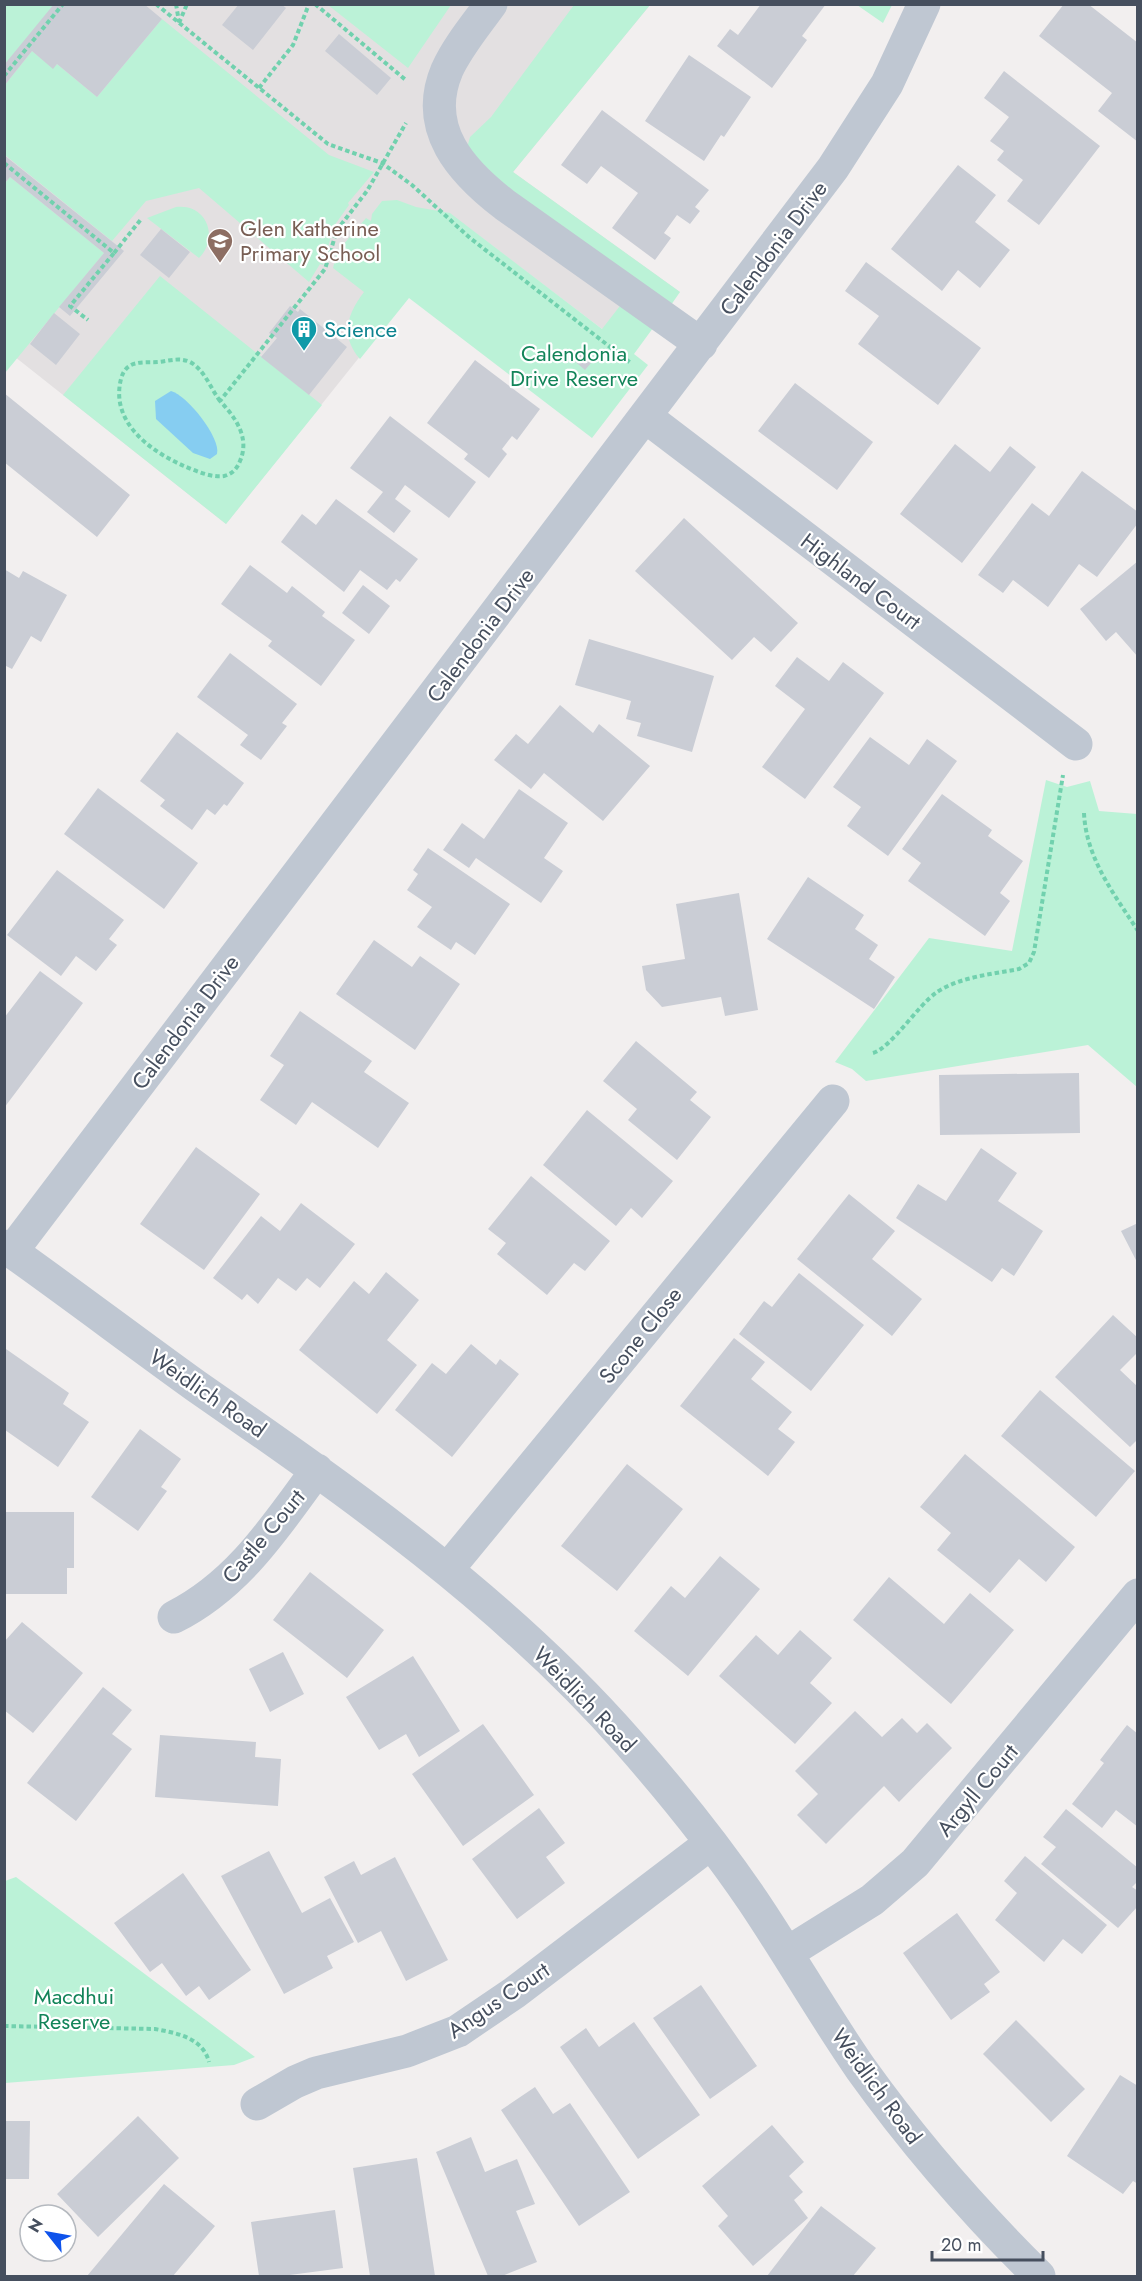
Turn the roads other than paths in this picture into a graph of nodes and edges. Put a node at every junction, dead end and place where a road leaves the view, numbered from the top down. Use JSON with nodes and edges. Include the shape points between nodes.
{"nodes":[{"id":1,"x":491,"y":4,"type":"edge"},
{"id":2,"x":924,"y":4,"type":"edge"},
{"id":3,"x":701,"y":344,"type":"junction"},
{"id":4,"x":646,"y":417,"type":"junction"},
{"id":5,"x":1076,"y":744,"type":"road end"},
{"id":6,"x":832,"y":1101,"type":"dead end"},
{"id":7,"x":8,"y":1249,"type":"edge"},
{"id":8,"x":317,"y":1470,"type":"junction"},
{"id":9,"x":447,"y":1570,"type":"junction"},
{"id":10,"x":1137,"y":1595,"type":"edge"},
{"id":11,"x":174,"y":1617,"type":"dead end"},
{"id":12,"x":711,"y":1843,"type":"junction"},
{"id":13,"x":787,"y":1953,"type":"junction"},
{"id":14,"x":257,"y":2104,"type":"dead end"},
{"id":15,"x":1039,"y":2277,"type":"edge"}],
"edges":[{"from":1,"to":3,"type":"street","via":[[459,48],[440,95],[444,128],[457,159],[475,182],[505,206]]},
{"from":2,"to":3,"type":"street","name":"Calendonia Drive","via":[[896,67],[864,123]]},
{"from":3,"to":4,"type":"street","name":"Calendonia Drive"},
{"from":4,"to":5,"type":"street","name":"Highland Court"},
{"from":4,"to":7,"type":"street","name":"Calendonia Drive"},
{"from":6,"to":9,"type":"street","name":"Scone Close"},
{"from":7,"to":8,"type":"street","name":"Weidlich Road"},
{"from":8,"to":9,"type":"street","name":"Weidlich Road"},
{"from":8,"to":11,"type":"street","name":"Castle Court","via":[[233,1576],[197,1605]]},
{"from":9,"to":12,"type":"street","name":"Weidlich Road","via":[[588,1698]]},
{"from":10,"to":13,"type":"street","name":"Argyll Court","via":[[915,1863],[872,1900]]},
{"from":12,"to":13,"type":"street","name":"Weidlich Road"},
{"from":12,"to":14,"type":"street","name":"Angus Court","via":[[458,2031],[407,2051],[316,2073]]},
{"from":13,"to":15,"type":"street","name":"Weidlich Road","via":[[890,2108],[970,2205]]}]}
